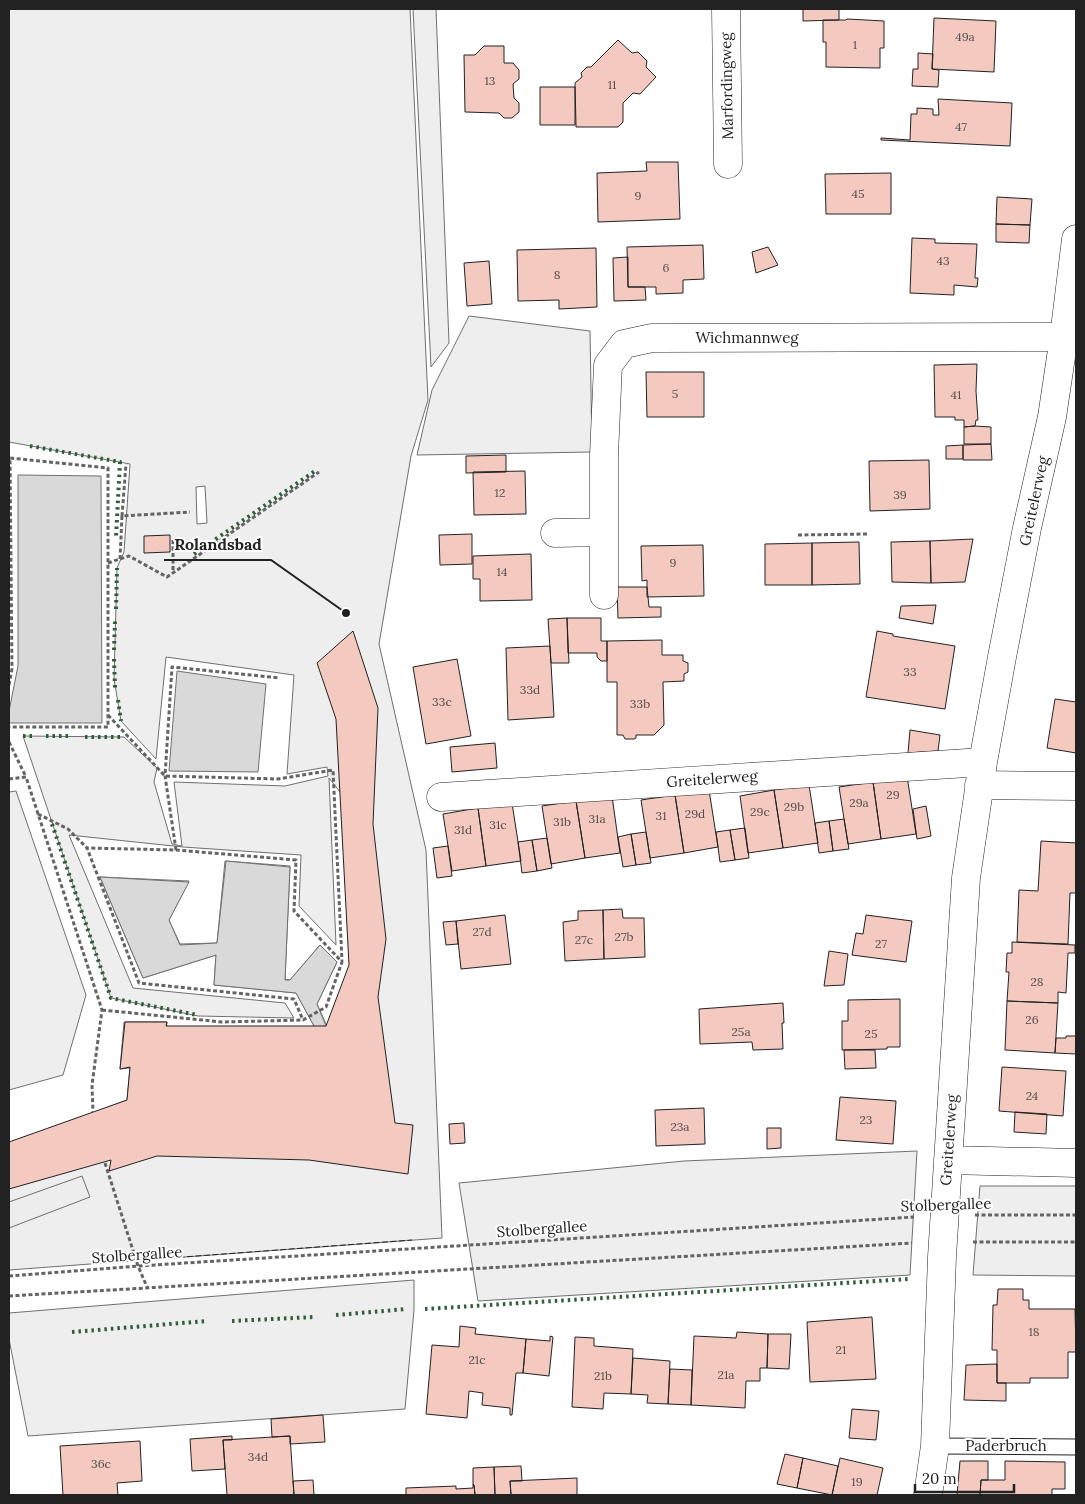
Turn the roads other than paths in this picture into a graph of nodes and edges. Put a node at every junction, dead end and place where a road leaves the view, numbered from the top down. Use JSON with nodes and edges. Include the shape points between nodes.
{"nodes":[{"id":1,"x":726,"y":9,"type":"edge"},
{"id":2,"x":728,"y":164,"type":"dead end"},
{"id":3,"x":1076,"y":239,"type":"edge"},
{"id":4,"x":1064,"y":337,"type":"junction"},
{"id":5,"x":604,"y":532,"type":"junction"},
{"id":6,"x":555,"y":533,"type":"dead end"},
{"id":7,"x":604,"y":595,"type":"dead end"},
{"id":8,"x":981,"y":773,"type":"junction"},
{"id":9,"x":1076,"y":786,"type":"edge"},
{"id":10,"x":441,"y":797,"type":"dead end"},
{"id":11,"x":948,"y":1160,"type":"junction"},
{"id":12,"x":1076,"y":1163,"type":"edge"},
{"id":13,"x":935,"y":1446,"type":"junction"},
{"id":14,"x":1076,"y":1447,"type":"edge"},
{"id":15,"x":928,"y":1495,"type":"edge"}],
"edges":[{"from":1,"to":2,"type":"street","name":"Marfordingweg"},
{"from":3,"to":4,"type":"street","name":"Greitelerweg"},
{"from":4,"to":5,"type":"street","name":"Wichmannweg","via":[[652,338],[624,344],[608,366]]},
{"from":4,"to":8,"type":"street","name":"Greitelerweg","via":[[1052,417]]},
{"from":5,"to":6,"type":"street"},
{"from":5,"to":7,"type":"street","name":"Wichmannweg"},
{"from":8,"to":9,"type":"street","name":"Greitelerweg"},
{"from":8,"to":10,"type":"street","name":"Greitelerweg"},
{"from":8,"to":11,"type":"street","name":"Greitelerweg","via":[[966,878]]},
{"from":11,"to":12,"type":"street"},
{"from":11,"to":13,"type":"street","name":"Greitelerweg"},
{"from":13,"to":14,"type":"lane","name":"Paderbruch"},
{"from":13,"to":15,"type":"street","name":"Greitelerweg"}]}
